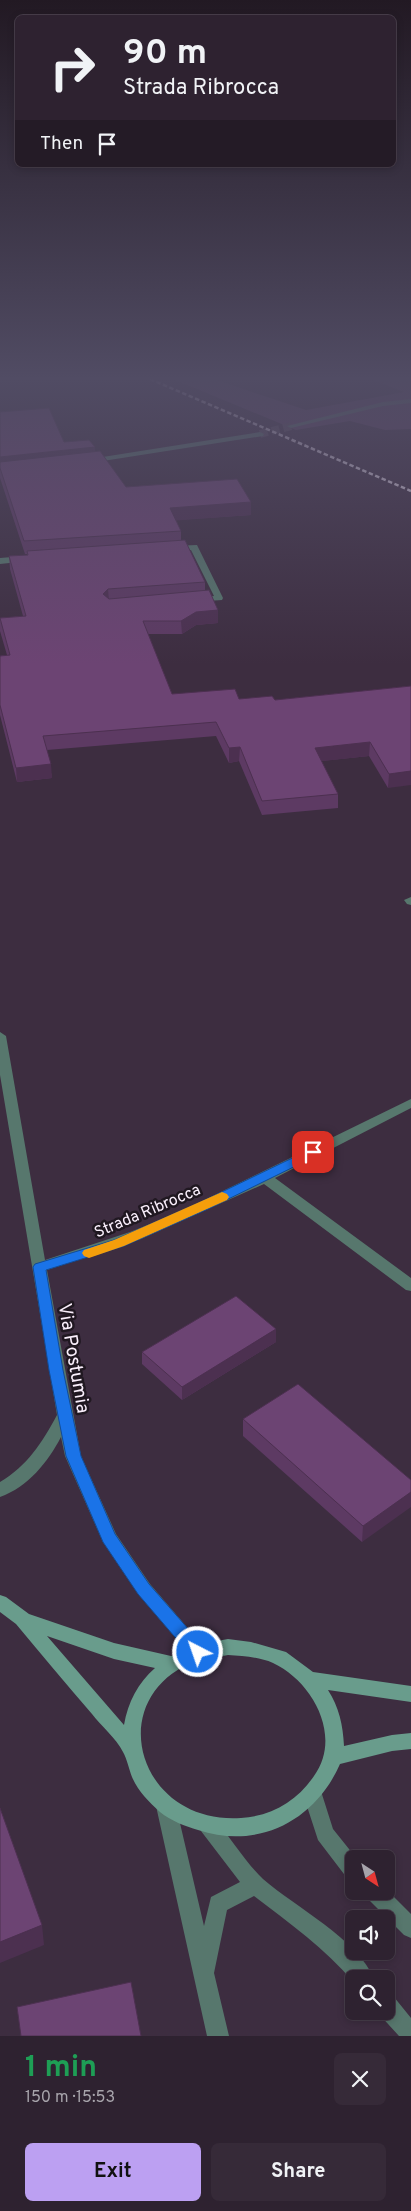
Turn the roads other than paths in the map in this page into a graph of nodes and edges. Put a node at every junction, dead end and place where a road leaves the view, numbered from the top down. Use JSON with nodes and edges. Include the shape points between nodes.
{"nodes":[{"id":1,"x":165,"y":549,"type":"edge"},
{"id":2,"x":39,"y":558,"type":"edge"},
{"id":3,"x":0,"y":561,"type":"edge"},
{"id":4,"x":183,"y":601,"type":"edge"},
{"id":5,"x":0,"y":1036,"type":"edge"},
{"id":6,"x":411,"y":1103,"type":"edge"},
{"id":7,"x":264,"y":1177,"type":"junction"},
{"id":8,"x":39,"y":1267,"type":"junction"},
{"id":9,"x":411,"y":1286,"type":"edge"},
{"id":10,"x":65,"y":1415,"type":"junction"},
{"id":11,"x":0,"y":1490,"type":"edge"},
{"id":12,"x":0,"y":1602,"type":"edge"},
{"id":13,"x":22,"y":1619,"type":"junction"},
{"id":14,"x":198,"y":1652,"type":"junction"},
{"id":15,"x":174,"y":1664,"type":"junction"},
{"id":16,"x":310,"y":1679,"type":"junction"},
{"id":17,"x":411,"y":1694,"type":"edge"},
{"id":18,"x":411,"y":1741,"type":"edge"},
{"id":19,"x":131,"y":1747,"type":"junction"},
{"id":20,"x":333,"y":1757,"type":"junction"},
{"id":21,"x":313,"y":1794,"type":"junction"},
{"id":22,"x":166,"y":1806,"type":"junction"},
{"id":23,"x":208,"y":1825,"type":"junction"},
{"id":24,"x":345,"y":1860,"type":"edge"},
{"id":25,"x":255,"y":1885,"type":"junction"},
{"id":26,"x":383,"y":1900,"type":"edge"},
{"id":27,"x":411,"y":1928,"type":"edge"},
{"id":28,"x":356,"y":1970,"type":"edge"},
{"id":29,"x":205,"y":1976,"type":"junction"},
{"id":30,"x":395,"y":2015,"type":"edge"},
{"id":31,"x":411,"y":2034,"type":"edge"},
{"id":32,"x":218,"y":2036,"type":"edge"}],
"edges":[{"from":1,"to":4,"type":"street","via":[[194,546],[219,598]]},
{"from":2,"to":3,"type":"street"},
{"from":5,"to":8,"type":"street","name":"Via Postumia"},
{"from":6,"to":7,"type":"street","name":"Strada Ribrocca"},
{"from":7,"to":8,"type":"street","name":"Strada Ribrocca","via":[[119,1243]]},
{"from":7,"to":9,"type":"street"},
{"from":8,"to":10,"type":"street","name":"Via Postumia"},
{"from":10,"to":11,"type":"street","via":[[44,1456],[19,1480]]},
{"from":10,"to":14,"type":"street","name":"Via Postumia","via":[[73,1456],[109,1537],[144,1589]]},
{"from":12,"to":13,"type":"main road"},
{"from":13,"to":15,"type":"main road","via":[[114,1651]]},
{"from":13,"to":19,"type":"main road"},
{"from":14,"to":15,"type":"main road"},
{"from":14,"to":16,"type":"main road","via":[[228,1647],[259,1650],[287,1661]]},
{"from":15,"to":19,"type":"main road","via":[[146,1688],[133,1716]]},
{"from":16,"to":17,"type":"main road"},
{"from":16,"to":20,"type":"main road","via":[[327,1702],[334,1730]]},
{"from":18,"to":20,"type":"main road"},
{"from":19,"to":22,"type":"main road","via":[[137,1769]]},
{"from":20,"to":21,"type":"main road"},
{"from":21,"to":23,"type":"main road","via":[[292,1812],[266,1823],[238,1828]]},
{"from":21,"to":24,"type":"street","via":[[325,1834]]},
{"from":22,"to":23,"type":"main road","via":[[186,1818]]},
{"from":22,"to":29,"type":"street"},
{"from":23,"to":25,"type":"street"},
{"from":25,"to":28,"type":"street","via":[[317,1931]]},
{"from":25,"to":29,"type":"street","via":[[218,1904]]},
{"from":26,"to":27,"type":"street"},
{"from":29,"to":32,"type":"street"},
{"from":30,"to":31,"type":"street"}]}
